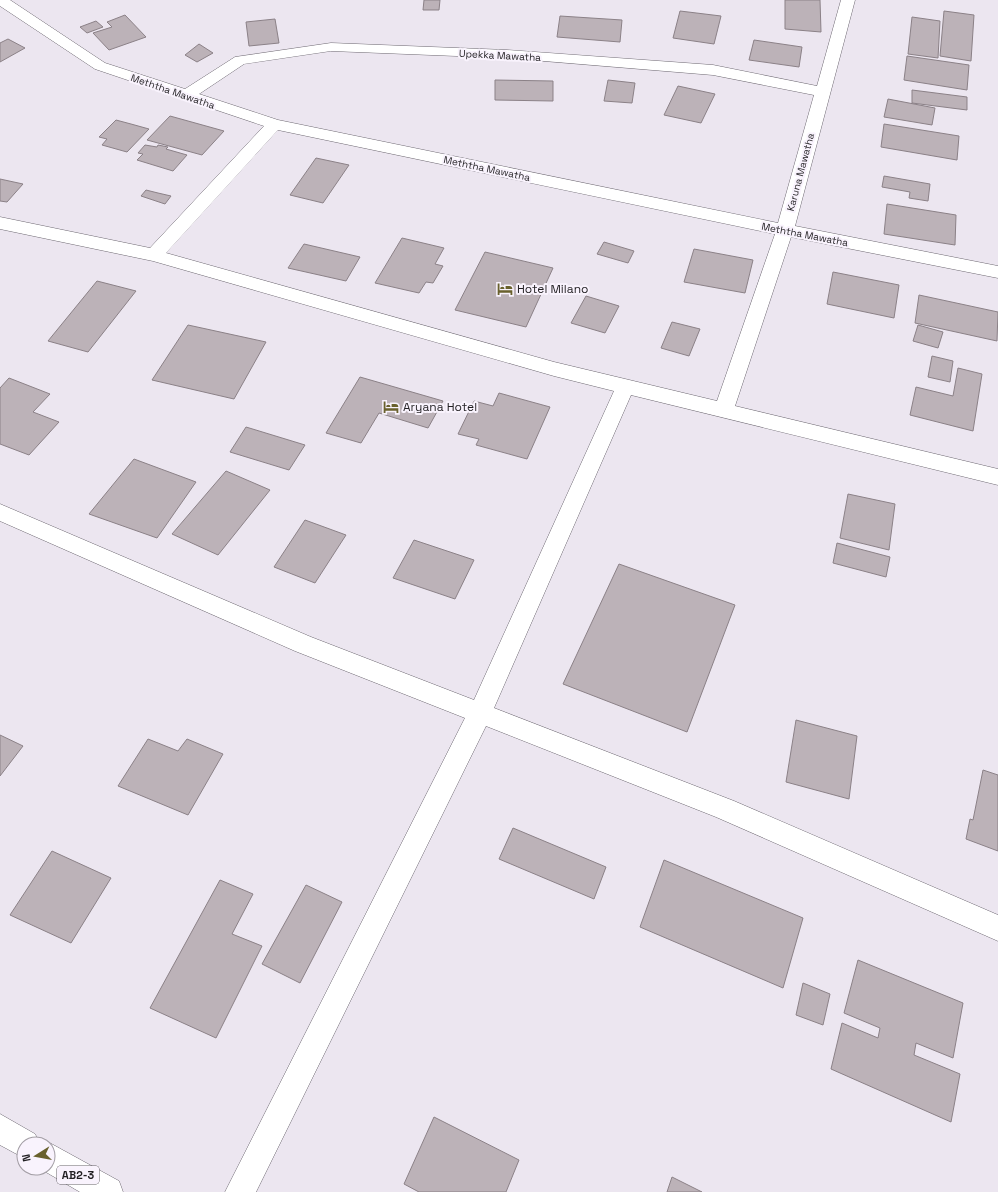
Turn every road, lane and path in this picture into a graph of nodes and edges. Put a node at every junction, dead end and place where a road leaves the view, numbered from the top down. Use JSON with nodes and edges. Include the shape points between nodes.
{"nodes":[{"id":1,"x":0,"y":0,"type":"edge"},
{"id":2,"x":848,"y":0,"type":"edge"},
{"id":3,"x":822,"y":92,"type":"junction"},
{"id":4,"x":187,"y":95,"type":"junction"},
{"id":5,"x":274,"y":124,"type":"junction"},
{"id":6,"x":0,"y":222,"type":"edge"},
{"id":7,"x":785,"y":230,"type":"junction"},
{"id":8,"x":154,"y":255,"type":"junction"},
{"id":9,"x":998,"y":272,"type":"edge"},
{"id":10,"x":625,"y":387,"type":"junction"},
{"id":11,"x":723,"y":411,"type":"junction"},
{"id":12,"x":998,"y":477,"type":"edge"},
{"id":13,"x":0,"y":512,"type":"edge"},
{"id":14,"x":480,"y":713,"type":"junction"},
{"id":15,"x":998,"y":928,"type":"edge"},
{"id":16,"x":0,"y":1129,"type":"edge"},
{"id":17,"x":16,"y":1138,"type":"edge"},
{"id":18,"x":56,"y":1162,"type":"edge"},
{"id":19,"x":108,"y":1192,"type":"edge"},
{"id":20,"x":240,"y":1192,"type":"edge"}],
"edges":[{"from":1,"to":4,"type":"street","name":"Meththa Mawatha","via":[[100,66]]},
{"from":2,"to":3,"type":"street","name":"Karuna Mawatha"},
{"from":3,"to":4,"type":"street","name":"Upekka Mawatha","via":[[713,70],[507,54],[331,47],[240,60]]},
{"from":3,"to":7,"type":"street","name":"Karuna Mawatha"},
{"from":4,"to":5,"type":"street","name":"Meththa Mawatha"},
{"from":5,"to":7,"type":"street","name":"Meththa Mawatha"},
{"from":5,"to":8,"type":"street"},
{"from":6,"to":8,"type":"street"},
{"from":7,"to":9,"type":"street","name":"Meththa Mawatha"},
{"from":7,"to":11,"type":"street","name":"Karuna Mawatha"},
{"from":8,"to":10,"type":"street","via":[[554,370]]},
{"from":10,"to":11,"type":"street"},
{"from":10,"to":14,"type":"street"},
{"from":11,"to":12,"type":"street"},
{"from":13,"to":14,"type":"street","via":[[303,644]]},
{"from":14,"to":15,"type":"street","via":[[725,809]]},
{"from":14,"to":20,"type":"street"},
{"from":16,"to":17,"type":"street"},
{"from":18,"to":19,"type":"street","number":"AB2-3"}]}
